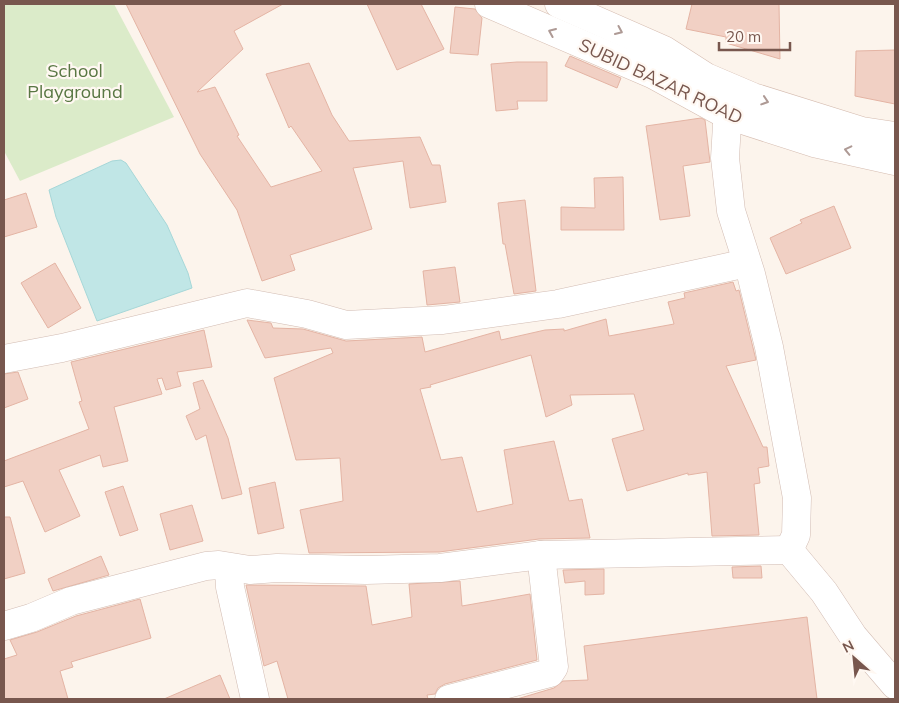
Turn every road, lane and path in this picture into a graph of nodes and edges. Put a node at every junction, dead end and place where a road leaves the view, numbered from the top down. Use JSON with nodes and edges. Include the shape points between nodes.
{"nodes":[{"id":1,"x":489,"y":4,"type":"edge"},
{"id":2,"x":559,"y":4,"type":"edge"},
{"id":3,"x":729,"y":87,"type":"junction"},
{"id":4,"x":728,"y":115,"type":"junction"},
{"id":5,"x":895,"y":136,"type":"edge"},
{"id":6,"x":895,"y":161,"type":"edge"},
{"id":7,"x":748,"y":263,"type":"junction"},
{"id":8,"x":4,"y":359,"type":"edge"},
{"id":9,"x":789,"y":550,"type":"junction"},
{"id":10,"x":540,"y":555,"type":"junction"},
{"id":11,"x":229,"y":568,"type":"junction"},
{"id":12,"x":4,"y":626,"type":"edge"},
{"id":13,"x":895,"y":685,"type":"edge"},
{"id":14,"x":255,"y":699,"type":"edge"},
{"id":15,"x":450,"y":699,"type":"edge"}],
"edges":[{"from":4,"to":1,"type":"street","name":"SUBID BAZAR ROAD","one_way":true,"via":[[654,75]]},
{"from":2,"to":3,"type":"street","name":"SUBID BAZAR ROAD","one_way":true,"via":[[664,50],[706,77]]},
{"from":3,"to":4,"type":"street"},
{"from":3,"to":5,"type":"street","name":"SUBID BAZAR ROAD","one_way":true,"via":[[862,131]]},
{"from":6,"to":4,"type":"street","name":"SUBID BAZAR ROAD","one_way":true,"via":[[814,142]]},
{"from":4,"to":7,"type":"street","via":[[725,158],[731,211]]},
{"from":7,"to":8,"type":"street","via":[[558,304],[442,320],[346,325],[247,303]]},
{"from":7,"to":9,"type":"street","via":[[769,348],[798,498],[796,534]]},
{"from":9,"to":10,"type":"street"},
{"from":9,"to":13,"type":"street","via":[[824,592],[853,636]]},
{"from":10,"to":11,"type":"street","via":[[440,568]]},
{"from":10,"to":15,"type":"street","via":[[554,667],[550,673]]},
{"from":11,"to":12,"type":"street","via":[[206,566],[71,601]]},
{"from":11,"to":14,"type":"street","via":[[230,587]]}]}
